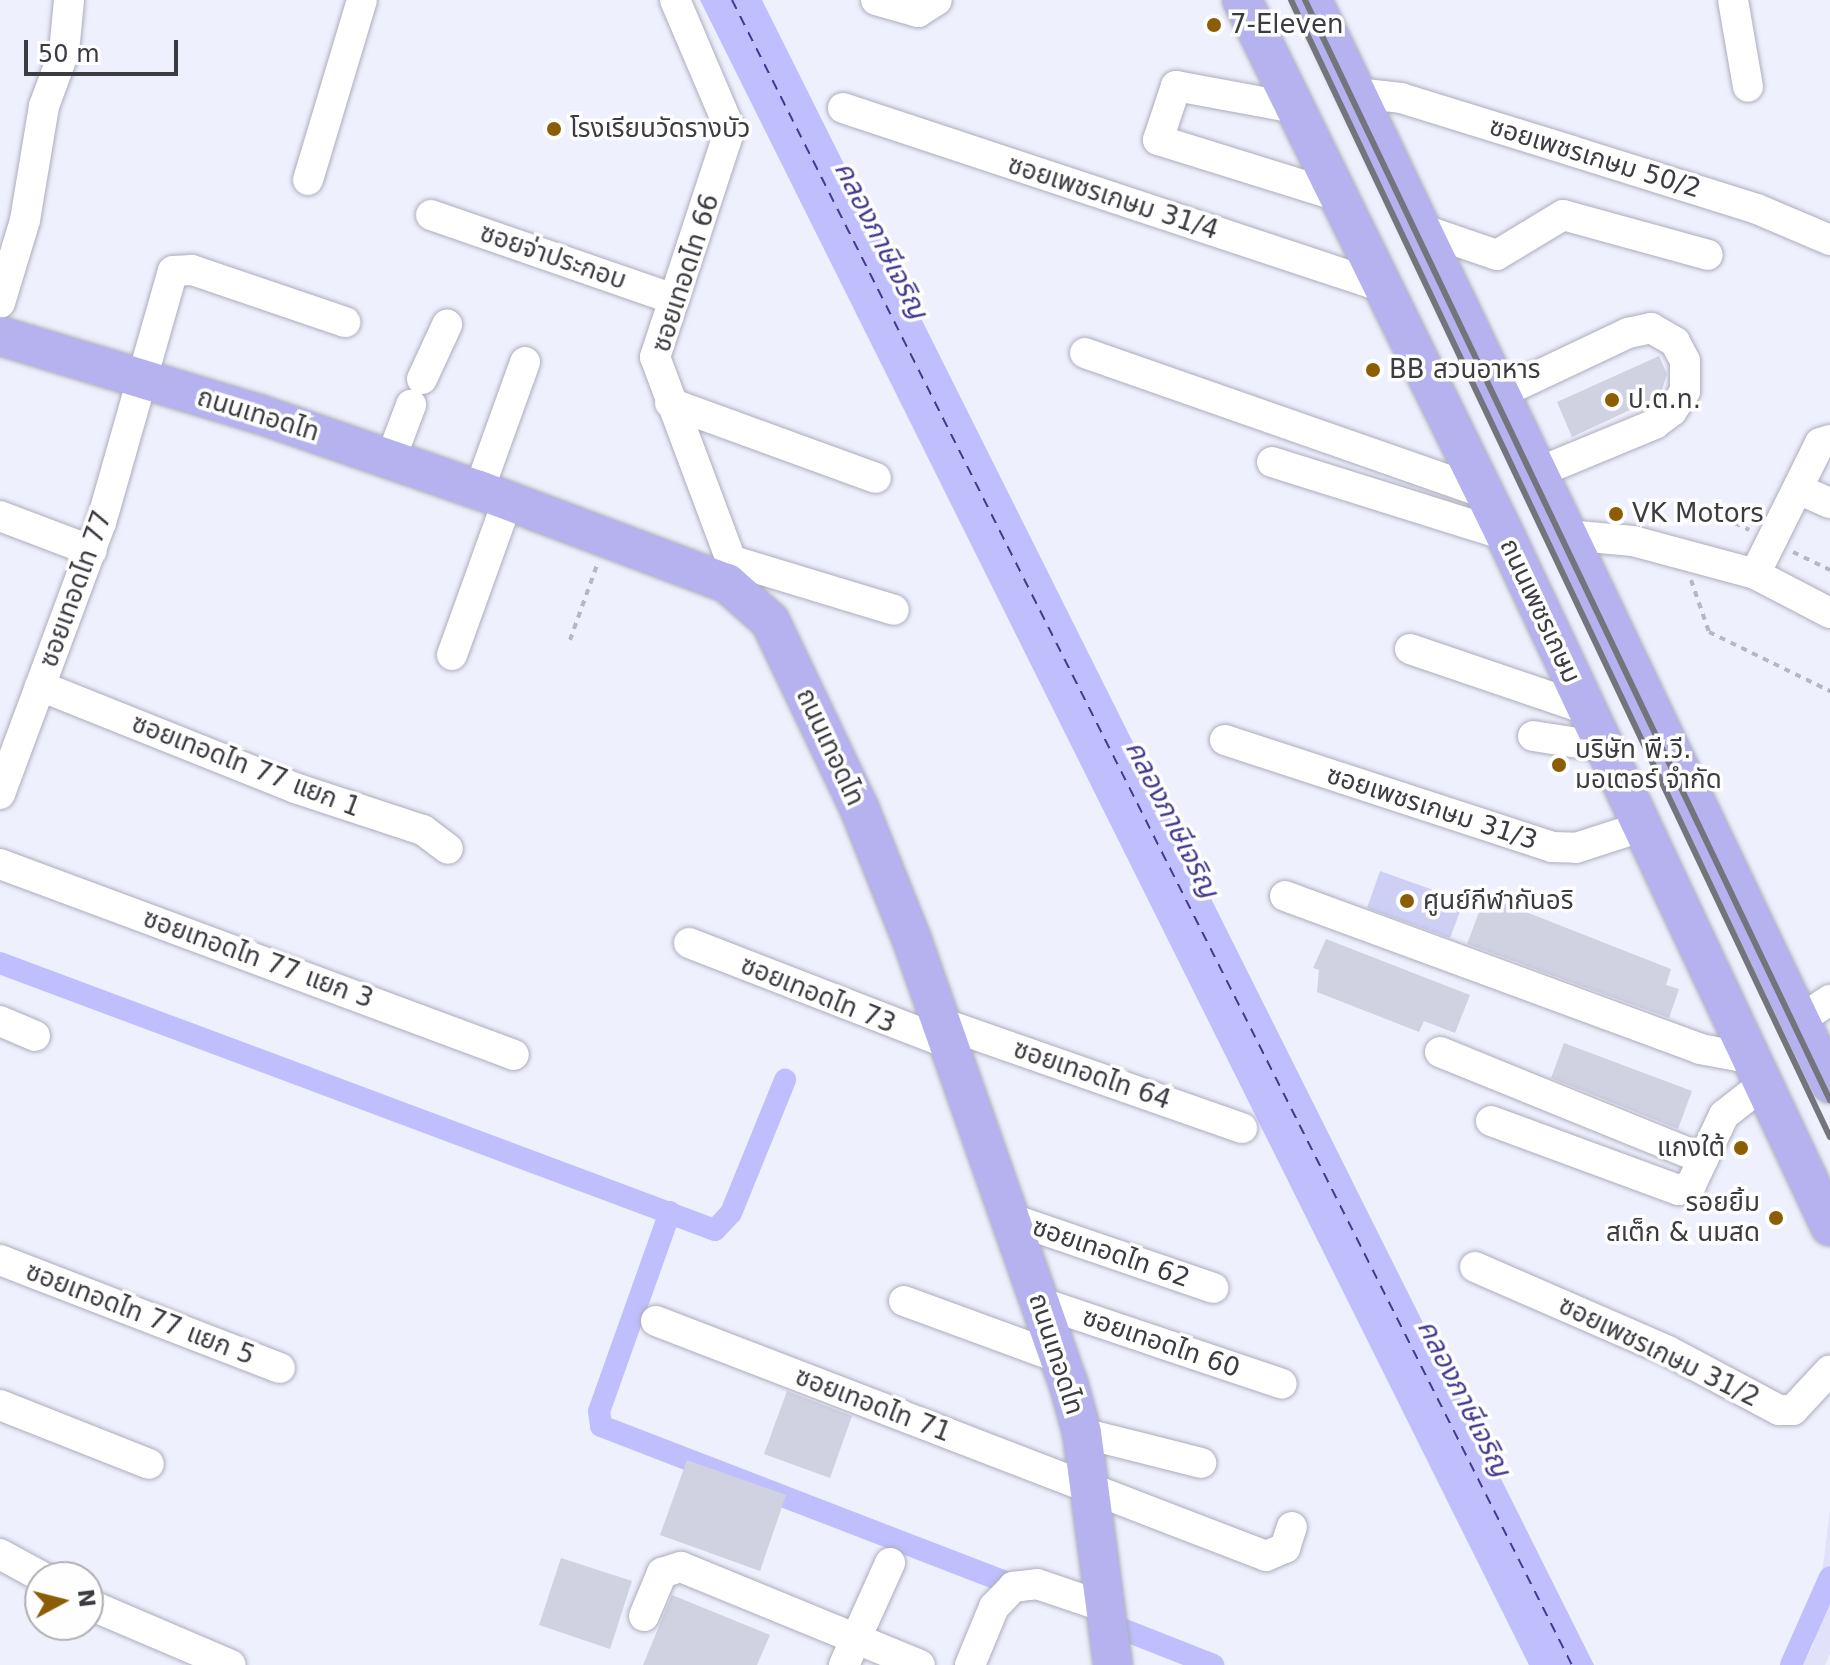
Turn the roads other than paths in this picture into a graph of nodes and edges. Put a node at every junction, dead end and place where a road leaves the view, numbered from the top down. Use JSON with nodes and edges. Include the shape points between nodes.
{"nodes":[{"id":1,"x":362,"y":0,"type":"edge"},
{"id":2,"x":675,"y":0,"type":"edge"},
{"id":3,"x":876,"y":0,"type":"edge"},
{"id":4,"x":937,"y":0,"type":"edge"},
{"id":5,"x":1242,"y":0,"type":"edge"},
{"id":6,"x":1312,"y":0,"type":"edge"},
{"id":7,"x":1733,"y":0,"type":"edge"},
{"id":8,"x":68,"y":10,"type":"edge"},
{"id":9,"x":1748,"y":87,"type":"dead end"},
{"id":10,"x":1356,"y":93,"type":"junction"},
{"id":11,"x":843,"y":108,"type":"dead end"},
{"id":12,"x":1295,"y":108,"type":"junction"},
{"id":13,"x":308,"y":180,"type":"dead end"},
{"id":14,"x":1338,"y":196,"type":"junction"},
{"id":15,"x":431,"y":215,"type":"dead end"},
{"id":16,"x":1421,"y":229,"type":"junction"},
{"id":17,"x":1830,"y":240,"type":"edge"},
{"id":18,"x":1708,"y":255,"type":"dead end"},
{"id":19,"x":1383,"y":287,"type":"junction"},
{"id":20,"x":674,"y":299,"type":"junction"},
{"id":21,"x":0,"y":303,"type":"edge"},
{"id":22,"x":345,"y":322,"type":"dead end"},
{"id":23,"x":447,"y":325,"type":"dead end"},
{"id":24,"x":0,"y":336,"type":"edge"},
{"id":25,"x":1085,"y":353,"type":"dead end"},
{"id":26,"x":525,"y":362,"type":"dead end"},
{"id":27,"x":146,"y":381,"type":"junction"},
{"id":28,"x":1499,"y":394,"type":"junction"},
{"id":29,"x":670,"y":403,"type":"junction"},
{"id":30,"x":1830,"y":440,"type":"edge"},
{"id":31,"x":391,"y":458,"type":"junction"},
{"id":32,"x":1272,"y":462,"type":"dead end"},
{"id":33,"x":1539,"y":472,"type":"junction"},
{"id":34,"x":876,"y":478,"type":"dead end"},
{"id":35,"x":1798,"y":489,"type":"junction"},
{"id":36,"x":1484,"y":493,"type":"junction"},
{"id":37,"x":493,"y":496,"type":"junction"},
{"id":38,"x":1830,"y":503,"type":"edge"},
{"id":39,"x":0,"y":516,"type":"edge"},
{"id":40,"x":1505,"y":535,"type":"junction"},
{"id":41,"x":1567,"y":535,"type":"junction"},
{"id":42,"x":92,"y":551,"type":"junction"},
{"id":43,"x":1755,"y":574,"type":"junction"},
{"id":44,"x":738,"y":576,"type":"junction"},
{"id":45,"x":1598,"y":602,"type":"junction"},
{"id":46,"x":894,"y":610,"type":"dead end"},
{"id":47,"x":1830,"y":613,"type":"edge"},
{"id":48,"x":1548,"y":630,"type":"junction"},
{"id":49,"x":1410,"y":649,"type":"dead end"},
{"id":50,"x":452,"y":655,"type":"dead end"},
{"id":51,"x":1634,"y":677,"type":"junction"},
{"id":52,"x":40,"y":686,"type":"junction"},
{"id":53,"x":1581,"y":702,"type":"junction"},
{"id":54,"x":1533,"y":736,"type":"dead end"},
{"id":55,"x":1225,"y":740,"type":"dead end"},
{"id":56,"x":1604,"y":747,"type":"junction"},
{"id":57,"x":2,"y":785,"type":"edge"},
{"id":58,"x":1641,"y":827,"type":"junction"},
{"id":59,"x":448,"y":849,"type":"dead end"},
{"id":60,"x":0,"y":864,"type":"edge"},
{"id":61,"x":1285,"y":896,"type":"dead end"},
{"id":62,"x":689,"y":943,"type":"dead end"},
{"id":63,"x":1815,"y":1010,"type":"edge"},
{"id":64,"x":0,"y":1021,"type":"edge"},
{"id":65,"x":945,"y":1034,"type":"junction"},
{"id":66,"x":35,"y":1036,"type":"dead end"},
{"id":67,"x":1440,"y":1052,"type":"dead end"},
{"id":68,"x":514,"y":1055,"type":"dead end"},
{"id":69,"x":1754,"y":1072,"type":"junction"},
{"id":70,"x":1830,"y":1083,"type":"edge"},
{"id":71,"x":1491,"y":1121,"type":"dead end"},
{"id":72,"x":1242,"y":1128,"type":"dead end"},
{"id":73,"x":1703,"y":1159,"type":"junction"},
{"id":74,"x":1009,"y":1218,"type":"junction"},
{"id":75,"x":1830,"y":1226,"type":"edge"},
{"id":76,"x":0,"y":1260,"type":"edge"},
{"id":77,"x":1475,"y":1267,"type":"dead end"},
{"id":78,"x":1213,"y":1288,"type":"dead end"},
{"id":79,"x":904,"y":1301,"type":"dead end"},
{"id":80,"x":1039,"y":1302,"type":"junction"},
{"id":81,"x":656,"y":1321,"type":"dead end"},
{"id":82,"x":1060,"y":1358,"type":"junction"},
{"id":83,"x":280,"y":1368,"type":"dead end"},
{"id":84,"x":1830,"y":1370,"type":"edge"},
{"id":85,"x":1282,"y":1384,"type":"dead end"},
{"id":86,"x":0,"y":1405,"type":"edge"},
{"id":87,"x":1082,"y":1433,"type":"junction"},
{"id":88,"x":1201,"y":1463,"type":"dead end"},
{"id":89,"x":149,"y":1464,"type":"dead end"},
{"id":90,"x":1089,"y":1489,"type":"junction"},
{"id":91,"x":1292,"y":1527,"type":"dead end"},
{"id":92,"x":0,"y":1554,"type":"edge"},
{"id":93,"x":890,"y":1563,"type":"dead end"},
{"id":94,"x":24,"y":1567,"type":"edge"},
{"id":95,"x":1106,"y":1607,"type":"junction"},
{"id":96,"x":104,"y":1611,"type":"edge"},
{"id":97,"x":644,"y":1616,"type":"dead end"},
{"id":98,"x":850,"y":1652,"type":"edge"},
{"id":99,"x":231,"y":1665,"type":"edge"},
{"id":100,"x":920,"y":1665,"type":"edge"},
{"id":101,"x":970,"y":1665,"type":"edge"},
{"id":102,"x":1113,"y":1665,"type":"edge"}],
"edges":[{"from":1,"to":13,"type":"street"},
{"from":2,"to":20,"type":"street","name":"ซอยเทอดไท 66","via":[[730,129]]},
{"from":3,"to":4,"type":"street","via":[[918,12]]},
{"from":5,"to":12,"type":"main road","name":"ถนนเพชรเกษม"},
{"from":6,"to":10,"type":"main road"},
{"from":7,"to":9,"type":"street"},
{"from":8,"to":21,"type":"street"},
{"from":10,"to":16,"type":"main road"},
{"from":10,"to":17,"type":"street","name":"ซอยเพชรเกษม 50/2","via":[[1401,98],[1572,151],[1757,209]]},
{"from":11,"to":19,"type":"street","name":"ซอยเพชรเกษม 31/4"},
{"from":12,"to":14,"type":"main road","name":"ถนนเพชรเกษม"},
{"from":12,"to":14,"type":"street","via":[[1176,86],[1158,140]]},
{"from":14,"to":19,"type":"main road","name":"ถนนเพชรเกษม"},
{"from":15,"to":20,"type":"street","name":"ซอยจ่าประกอบ"},
{"from":16,"to":18,"type":"street","via":[[1497,255],[1563,215]]},
{"from":16,"to":28,"type":"main road"},
{"from":19,"to":36,"type":"main road","name":"ถนนเพชรเกษม"},
{"from":20,"to":29,"type":"street","name":"ซอยเทอดไท 66","via":[[655,357]]},
{"from":22,"to":27,"type":"street","name":"ซอยเทอดไท 77","via":[[177,268]]},
{"from":23,"to":31,"type":"street"},
{"from":24,"to":27,"type":"main road","name":"ถนนเทอดไท"},
{"from":25,"to":36,"type":"street"},
{"from":26,"to":37,"type":"street"},
{"from":27,"to":31,"type":"main road","name":"ถนนเทอดไท"},
{"from":27,"to":42,"type":"street","name":"ซอยเทอดไท 77"},
{"from":28,"to":33,"type":"main road"},
{"from":28,"to":33,"type":"street","via":[[1628,333],[1651,328],[1675,342],[1685,361],[1685,391],[1655,424]]},
{"from":29,"to":34,"type":"street"},
{"from":29,"to":44,"type":"street","name":"ซอยเทอดไท 66"},
{"from":30,"to":35,"type":"street","via":[[1820,443]]},
{"from":31,"to":37,"type":"main road","name":"ถนนเทอดไท"},
{"from":32,"to":40,"type":"street"},
{"from":33,"to":41,"type":"main road"},
{"from":35,"to":38,"type":"street"},
{"from":35,"to":43,"type":"street"},
{"from":36,"to":40,"type":"main road","name":"ถนนเพชรเกษม"},
{"from":37,"to":44,"type":"main road","name":"ถนนเทอดไท","via":[[606,540]]},
{"from":37,"to":50,"type":"street"},
{"from":39,"to":42,"type":"street"},
{"from":40,"to":48,"type":"main road","name":"ถนนเพชรเกษม"},
{"from":41,"to":43,"type":"street","via":[[1682,553]]},
{"from":41,"to":45,"type":"main road"},
{"from":42,"to":52,"type":"street","name":"ซอยเทอดไท 77"},
{"from":43,"to":47,"type":"street"},
{"from":44,"to":46,"type":"street"},
{"from":44,"to":65,"type":"main road","name":"ถนนเทอดไท","via":[[770,621],[831,745]]},
{"from":45,"to":48,"type":"main road","via":[[1589,629],[1572,646],[1554,642]]},
{"from":45,"to":51,"type":"main road"},
{"from":48,"to":53,"type":"main road","name":"ถนนเพชรเกษม"},
{"from":49,"to":53,"type":"street"},
{"from":51,"to":53,"type":"main road","via":[[1597,669],[1585,677]]},
{"from":51,"to":63,"type":"main road"},
{"from":52,"to":57,"type":"street","name":"ซอยเทอดไท 77"},
{"from":52,"to":59,"type":"street","name":"ซอยเทอดไท 77 แยก 1","via":[[295,788],[423,830]]},
{"from":53,"to":56,"type":"main road","name":"ถนนเพชรเกษม"},
{"from":54,"to":56,"type":"street"},
{"from":55,"to":58,"type":"street","name":"ซอยเพชรเกษม 31/3","via":[[1552,847],[1576,848]]},
{"from":56,"to":58,"type":"main road","name":"ถนนเพชรเกษม"},
{"from":58,"to":69,"type":"main road","name":"ถนนเพชรเกษม"},
{"from":60,"to":68,"type":"street","name":"ซอยเทอดไท 77 แยก 3"},
{"from":61,"to":69,"type":"street"},
{"from":62,"to":65,"type":"street","name":"ซอยเทอดไท 73"},
{"from":63,"to":70,"type":"main road"},
{"from":64,"to":66,"type":"street"},
{"from":65,"to":72,"type":"street","name":"ซอยเทอดไท 64"},
{"from":65,"to":74,"type":"main road","name":"ถนนเทอดไท"},
{"from":67,"to":73,"type":"street"},
{"from":69,"to":73,"type":"street","via":[[1724,1115]]},
{"from":69,"to":75,"type":"main road","name":"ถนนเพชรเกษม"},
{"from":71,"to":73,"type":"street","via":[[1679,1190],[1691,1185]]},
{"from":74,"to":78,"type":"street","name":"ซอยเทอดไท 62"},
{"from":74,"to":80,"type":"main road","name":"ถนนเทอดไท"},
{"from":76,"to":83,"type":"street","name":"ซอยเทอดไท 77 แยก 5"},
{"from":77,"to":84,"type":"street","name":"ซอยเพชรเกษม 31/2","via":[[1668,1351],[1779,1410],[1793,1410]]},
{"from":79,"to":82,"type":"street"},
{"from":80,"to":82,"type":"main road","name":"ถนนเทอดไท"},
{"from":80,"to":85,"type":"street","name":"ซอยเทอดไท 60"},
{"from":81,"to":90,"type":"street","name":"ซอยเทอดไท 71"},
{"from":82,"to":87,"type":"main road","name":"ถนนเทอดไท"},
{"from":86,"to":89,"type":"street"},
{"from":87,"to":88,"type":"street"},
{"from":87,"to":90,"type":"main road","name":"ถนนเทอดไท"},
{"from":90,"to":91,"type":"street","name":"ซอยเทอดไท 71","via":[[1266,1556],[1285,1548]]},
{"from":90,"to":95,"type":"main road","name":"ถนนเทอดไท"},
{"from":92,"to":94,"type":"street"},
{"from":93,"to":98,"type":"street"},
{"from":95,"to":101,"type":"street","via":[[1037,1584],[1013,1587],[994,1607]]},
{"from":95,"to":102,"type":"main road","name":"ถนนเทอดไท"},
{"from":96,"to":99,"type":"street"},
{"from":97,"to":98,"type":"street","via":[[662,1573],[681,1567]]},
{"from":98,"to":100,"type":"street"}]}
